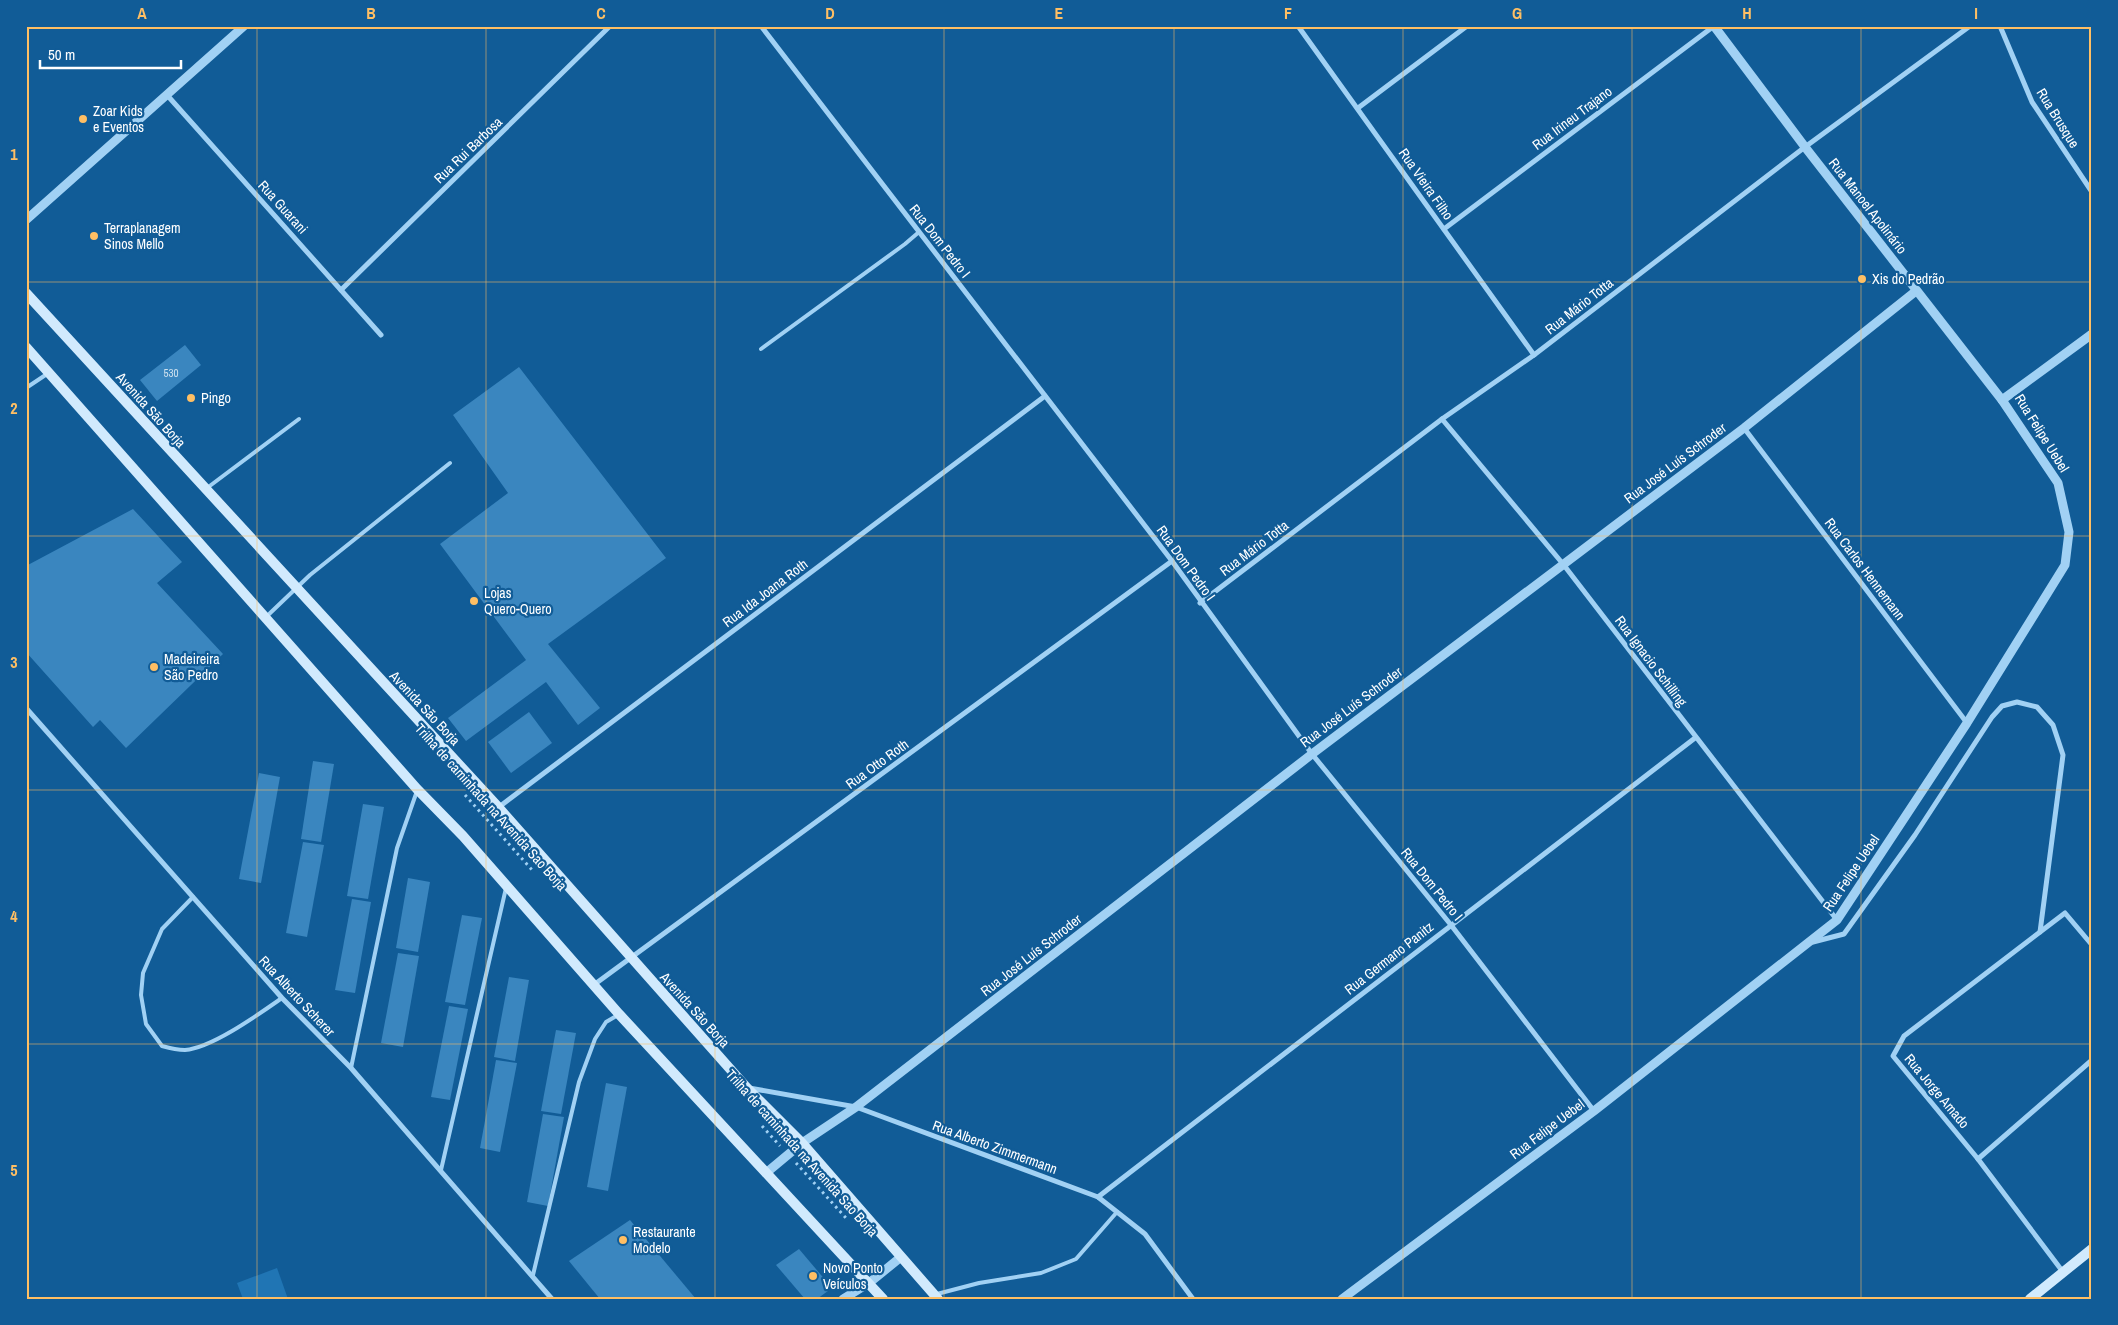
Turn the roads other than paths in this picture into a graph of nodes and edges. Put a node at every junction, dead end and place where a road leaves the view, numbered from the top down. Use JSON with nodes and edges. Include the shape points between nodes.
{"nodes":[{"id":1,"x":244,"y":26,"type":"edge"},
{"id":2,"x":610,"y":26,"type":"edge"},
{"id":3,"x":761,"y":26,"type":"edge"},
{"id":4,"x":1298,"y":26,"type":"edge"},
{"id":5,"x":1467,"y":26,"type":"edge"},
{"id":6,"x":1714,"y":26,"type":"edge"},
{"id":7,"x":1970,"y":26,"type":"edge"},
{"id":8,"x":2000,"y":26,"type":"edge"},
{"id":9,"x":167,"y":95,"type":"junction"},
{"id":10,"x":1358,"y":108,"type":"junction"},
{"id":11,"x":1805,"y":147,"type":"junction"},
{"id":12,"x":2092,"y":192,"type":"edge"},
{"id":13,"x":26,"y":220,"type":"edge"},
{"id":14,"x":1444,"y":229,"type":"junction"},
{"id":15,"x":919,"y":232,"type":"junction"},
{"id":16,"x":341,"y":290,"type":"junction"},
{"id":17,"x":1916,"y":291,"type":"junction"},
{"id":18,"x":26,"y":293,"type":"edge"},
{"id":19,"x":2092,"y":334,"type":"edge"},
{"id":20,"x":381,"y":335,"type":"dead end"},
{"id":21,"x":26,"y":347,"type":"edge"},
{"id":22,"x":761,"y":350,"type":"dead end"},
{"id":23,"x":1534,"y":355,"type":"junction"},
{"id":24,"x":49,"y":373,"type":"junction"},
{"id":25,"x":26,"y":388,"type":"edge"},
{"id":26,"x":1045,"y":396,"type":"junction"},
{"id":27,"x":2002,"y":400,"type":"junction"},
{"id":28,"x":299,"y":419,"type":"dead end"},
{"id":29,"x":1442,"y":420,"type":"junction"},
{"id":30,"x":1744,"y":428,"type":"junction"},
{"id":31,"x":450,"y":463,"type":"dead end"},
{"id":32,"x":206,"y":490,"type":"junction"},
{"id":33,"x":1172,"y":561,"type":"junction"},
{"id":34,"x":1563,"y":564,"type":"junction"},
{"id":35,"x":297,"y":590,"type":"junction"},
{"id":36,"x":1200,"y":603,"type":"junction"},
{"id":37,"x":266,"y":616,"type":"junction"},
{"id":38,"x":26,"y":708,"type":"edge"},
{"id":39,"x":1967,"y":723,"type":"junction"},
{"id":40,"x":1695,"y":738,"type":"junction"},
{"id":41,"x":1312,"y":754,"type":"junction"},
{"id":42,"x":418,"y":789,"type":"junction"},
{"id":43,"x":498,"y":807,"type":"junction"},
{"id":44,"x":506,"y":886,"type":"junction"},
{"id":45,"x":193,"y":897,"type":"junction"},
{"id":46,"x":1837,"y":920,"type":"junction"},
{"id":47,"x":1451,"y":925,"type":"junction"},
{"id":48,"x":2040,"y":932,"type":"junction"},
{"id":49,"x":1807,"y":943,"type":"junction"},
{"id":50,"x":2092,"y":945,"type":"edge"},
{"id":51,"x":631,"y":959,"type":"junction"},
{"id":52,"x":595,"y":984,"type":"junction"},
{"id":53,"x":282,"y":998,"type":"junction"},
{"id":54,"x":619,"y":1014,"type":"junction"},
{"id":55,"x":2092,"y":1060,"type":"edge"},
{"id":56,"x":351,"y":1068,"type":"junction"},
{"id":57,"x":747,"y":1088,"type":"junction"},
{"id":58,"x":856,"y":1107,"type":"junction"},
{"id":59,"x":1594,"y":1111,"type":"junction"},
{"id":60,"x":802,"y":1142,"type":"junction"},
{"id":61,"x":1978,"y":1159,"type":"junction"},
{"id":62,"x":441,"y":1170,"type":"junction"},
{"id":63,"x":766,"y":1173,"type":"junction"},
{"id":64,"x":1098,"y":1198,"type":"junction"},
{"id":65,"x":1117,"y":1212,"type":"junction"},
{"id":66,"x":2092,"y":1249,"type":"edge"},
{"id":67,"x":901,"y":1257,"type":"junction"},
{"id":68,"x":2064,"y":1272,"type":"junction"},
{"id":69,"x":533,"y":1275,"type":"junction"},
{"id":70,"x":869,"y":1283,"type":"junction"},
{"id":71,"x":936,"y":1297,"type":"edge"},
{"id":72,"x":552,"y":1299,"type":"edge"},
{"id":73,"x":843,"y":1299,"type":"edge"},
{"id":74,"x":883,"y":1299,"type":"edge"},
{"id":75,"x":1193,"y":1299,"type":"edge"},
{"id":76,"x":1342,"y":1299,"type":"edge"},
{"id":77,"x":2030,"y":1299,"type":"edge"}],
"edges":[{"from":1,"to":9,"type":"street"},
{"from":2,"to":16,"type":"street","name":"Rua Rui Barbosa"},
{"from":3,"to":15,"type":"street","name":"Rua Dom Pedro I"},
{"from":4,"to":10,"type":"street","name":"Rua Vieira Filho"},
{"from":5,"to":10,"type":"street"},
{"from":6,"to":11,"type":"street","name":"Rua Manoel Apolinário"},
{"from":6,"to":14,"type":"street","name":"Rua Irineu Trajano"},
{"from":7,"to":11,"type":"street","name":"Rua Mário Totta"},
{"from":8,"to":12,"type":"street","name":"Rua Brusque","via":[[2032,102]]},
{"from":9,"to":13,"type":"street"},
{"from":9,"to":16,"type":"street","name":"Rua Guarani"},
{"from":10,"to":14,"type":"street","name":"Rua Vieira Filho"},
{"from":11,"to":17,"type":"street","name":"Rua Manoel Apolinário"},
{"from":11,"to":23,"type":"street","name":"Rua Mário Totta"},
{"from":14,"to":23,"type":"street","name":"Rua Vieira Filho"},
{"from":15,"to":22,"type":"lane"},
{"from":15,"to":26,"type":"street","name":"Rua Dom Pedro I"},
{"from":16,"to":20,"type":"street","name":"Rua Guarani"},
{"from":17,"to":27,"type":"street","name":"Rua Manoel Apolinário"},
{"from":17,"to":30,"type":"street","name":"Rua José Luís Schroder"},
{"from":18,"to":32,"type":"main road","name":"Avenida São Borja"},
{"from":19,"to":27,"type":"street","name":"Rua Felipe Uebel"},
{"from":21,"to":24,"type":"main road"},
{"from":23,"to":29,"type":"street","name":"Rua Mário Totta"},
{"from":24,"to":25,"type":"lane"},
{"from":24,"to":37,"type":"main road"},
{"from":26,"to":33,"type":"street","name":"Rua Dom Pedro I"},
{"from":26,"to":43,"type":"street","name":"Rua Ida Joana Roth"},
{"from":27,"to":39,"type":"street","name":"Rua Felipe Uebel","via":[[2058,483],[2069,532],[2064,565]]},
{"from":28,"to":32,"type":"lane"},
{"from":29,"to":34,"type":"street","name":"Rua Ignacio Schilling"},
{"from":29,"to":36,"type":"street","name":"Rua Mário Totta"},
{"from":30,"to":34,"type":"street","name":"Rua José Luís Schroder"},
{"from":30,"to":39,"type":"street","name":"Rua Carlos Hennemann"},
{"from":31,"to":35,"type":"lane","via":[[310,575]]},
{"from":32,"to":35,"type":"main road","name":"Avenida São Borja"},
{"from":33,"to":36,"type":"street","name":"Rua Dom Pedro I"},
{"from":33,"to":51,"type":"street","name":"Rua Otto Roth"},
{"from":34,"to":40,"type":"street","name":"Rua Ignacio Schilling"},
{"from":34,"to":41,"type":"street","name":"Rua José Luís Schroder"},
{"from":35,"to":37,"type":"lane"},
{"from":35,"to":43,"type":"main road","name":"Avenida São Borja"},
{"from":36,"to":41,"type":"street","name":"Rua Dom Pedro I"},
{"from":37,"to":42,"type":"main road"},
{"from":38,"to":45,"type":"street","name":"Rua Alberto Scherer"},
{"from":39,"to":46,"type":"street","name":"Rua Felipe Uebel"},
{"from":40,"to":46,"type":"street","name":"Rua Ignacio Schilling"},
{"from":40,"to":47,"type":"street","name":"Rua Germano Panitz"},
{"from":41,"to":47,"type":"street","name":"Rua Dom Pedro I"},
{"from":41,"to":58,"type":"street","name":"Rua José Luís Schroder"},
{"from":42,"to":44,"type":"main road"},
{"from":42,"to":56,"type":"lane","via":[[398,848]]},
{"from":43,"to":51,"type":"main road","name":"Avenida São Borja"},
{"from":44,"to":52,"type":"main road"},
{"from":44,"to":62,"type":"lane"},
{"from":45,"to":53,"type":"street","name":"Rua Alberto Scherer"},
{"from":45,"to":53,"type":"lane","via":[[162,929],[143,973],[141,995],[146,1024],[162,1046],[184,1050],[201,1046],[250,1020]]},
{"from":46,"to":49,"type":"street","name":"Rua Felipe Uebel"},
{"from":47,"to":59,"type":"street","name":"Rua Dom Pedro I"},
{"from":47,"to":64,"type":"street","name":"Rua Germano Panitz"},
{"from":48,"to":49,"type":"street","via":[[2064,755],[2053,726],[2038,707],[2017,702],[2002,706],[1992,717],[1844,934]]},
{"from":48,"to":50,"type":"street","name":"Rua Jorge Amado","via":[[2065,913]]},
{"from":48,"to":61,"type":"street","name":"Rua Jorge Amado","via":[[1904,1036],[1893,1056]]},
{"from":49,"to":59,"type":"street","name":"Rua Felipe Uebel"},
{"from":51,"to":52,"type":"street","name":"Rua Otto Roth"},
{"from":51,"to":57,"type":"main road","name":"Avenida São Borja"},
{"from":52,"to":54,"type":"main road"},
{"from":53,"to":56,"type":"street","name":"Rua Alberto Scherer"},
{"from":54,"to":63,"type":"main road"},
{"from":54,"to":69,"type":"lane","via":[[606,1022],[595,1039],[579,1082]]},
{"from":55,"to":61,"type":"street"},
{"from":56,"to":62,"type":"street","name":"Rua Alberto Scherer"},
{"from":57,"to":58,"type":"street","name":"Rua Alberto Zimmermann"},
{"from":57,"to":60,"type":"main road","name":"Avenida São Borja"},
{"from":58,"to":60,"type":"street","name":"Rua José Luís Schroder"},
{"from":58,"to":64,"type":"street","name":"Rua Alberto Zimmermann"},
{"from":59,"to":76,"type":"street","name":"Rua Felipe Uebel"},
{"from":60,"to":63,"type":"street"},
{"from":60,"to":67,"type":"main road","name":"Avenida São Borja"},
{"from":61,"to":68,"type":"street","name":"Rua Jorge Amado"},
{"from":62,"to":69,"type":"street","name":"Rua Alberto Scherer"},
{"from":63,"to":70,"type":"main road"},
{"from":64,"to":65,"type":"street","name":"Rua Alberto Zimmermann"},
{"from":65,"to":71,"type":"lane","via":[[1076,1259],[1041,1273],[979,1284]]},
{"from":65,"to":75,"type":"street","name":"Rua Alberto Zimmermann","via":[[1145,1234]]},
{"from":66,"to":68,"type":"main road"},
{"from":67,"to":70,"type":"street"},
{"from":67,"to":71,"type":"main road","name":"Avenida São Borja"},
{"from":68,"to":77,"type":"main road"},
{"from":69,"to":72,"type":"street","name":"Rua Alberto Scherer"},
{"from":70,"to":73,"type":"street"},
{"from":70,"to":74,"type":"main road"}]}
